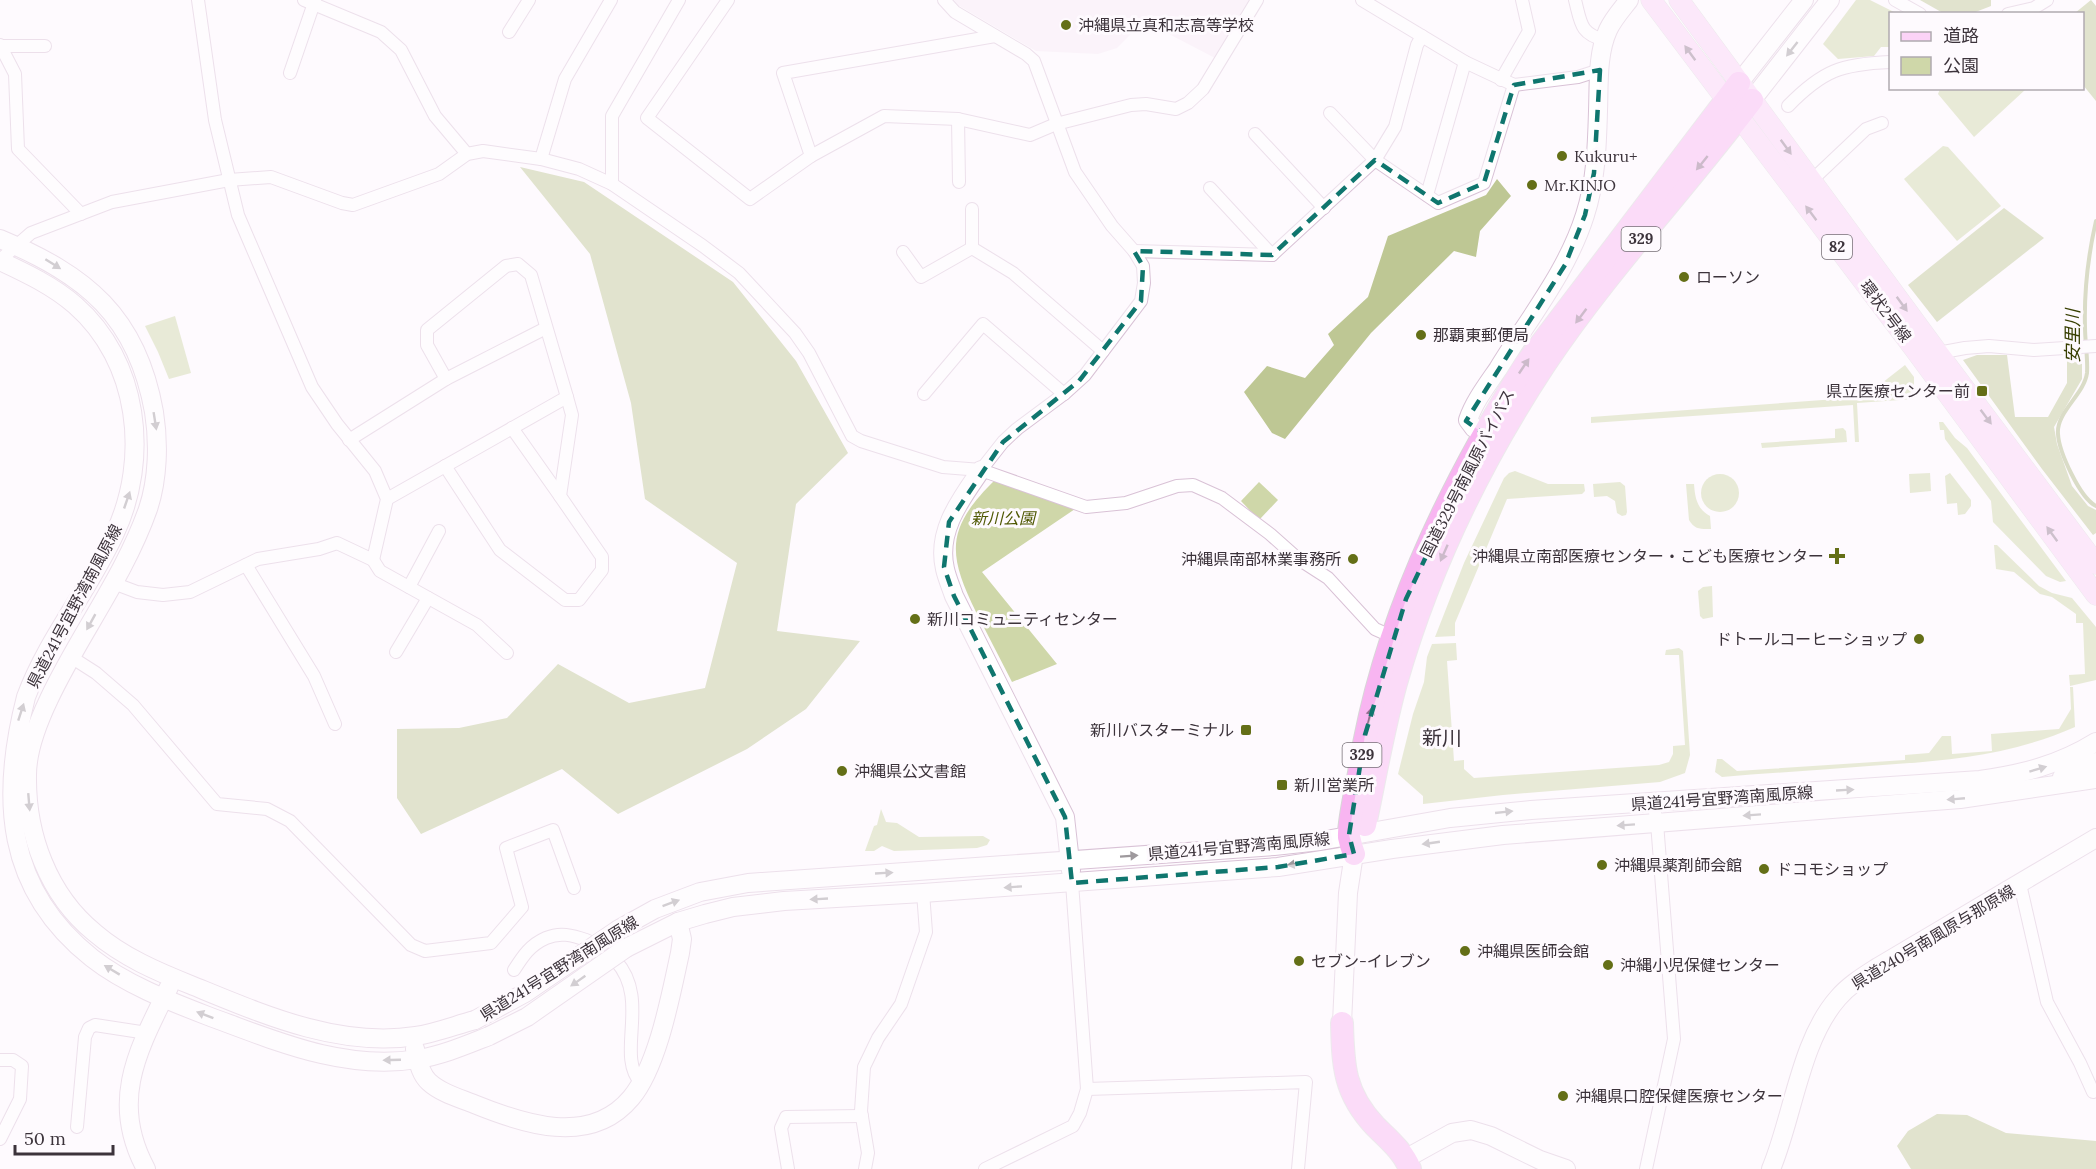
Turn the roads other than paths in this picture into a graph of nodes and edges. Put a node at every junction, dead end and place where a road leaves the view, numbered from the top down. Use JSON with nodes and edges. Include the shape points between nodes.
{"nodes":[{"id":1,"x":198,"y":0,"type":"edge"},
{"id":2,"x":530,"y":0,"type":"edge"},
{"id":3,"x":611,"y":0,"type":"edge"},
{"id":4,"x":679,"y":0,"type":"edge"},
{"id":5,"x":728,"y":0,"type":"edge"},
{"id":6,"x":944,"y":0,"type":"edge"},
{"id":7,"x":1257,"y":0,"type":"edge"},
{"id":8,"x":1362,"y":0,"type":"edge"},
{"id":9,"x":1522,"y":0,"type":"edge"},
{"id":10,"x":1575,"y":0,"type":"edge"},
{"id":11,"x":1629,"y":0,"type":"edge"},
{"id":12,"x":1651,"y":0,"type":"edge"},
{"id":13,"x":1679,"y":0,"type":"edge"},
{"id":14,"x":1804,"y":0,"type":"edge"},
{"id":15,"x":1830,"y":0,"type":"edge"},
{"id":16,"x":1895,"y":0,"type":"edge"},
{"id":17,"x":2047,"y":0,"type":"edge"},
{"id":18,"x":311,"y":2,"type":"edge"},
{"id":19,"x":1916,"y":12,"type":"edge"},
{"id":20,"x":2017,"y":12,"type":"edge"},
{"id":21,"x":509,"y":32,"type":"dead end"},
{"id":22,"x":995,"y":36,"type":"junction"},
{"id":23,"x":1422,"y":36,"type":"junction"},
{"id":24,"x":1605,"y":40,"type":"junction"},
{"id":25,"x":0,"y":46,"type":"edge"},
{"id":26,"x":45,"y":46,"type":"dead end"},
{"id":27,"x":1465,"y":62,"type":"junction"},
{"id":28,"x":1889,"y":62,"type":"edge"},
{"id":29,"x":1599,"y":70,"type":"junction"},
{"id":30,"x":290,"y":73,"type":"dead end"},
{"id":31,"x":1501,"y":80,"type":"junction"},
{"id":32,"x":1514,"y":85,"type":"junction"},
{"id":33,"x":1738,"y":100,"type":"junction"},
{"id":34,"x":1788,"y":106,"type":"dead end"},
{"id":35,"x":1330,"y":113,"type":"dead end"},
{"id":36,"x":958,"y":119,"type":"junction"},
{"id":37,"x":1882,"y":123,"type":"dead end"},
{"id":38,"x":1056,"y":124,"type":"junction"},
{"id":39,"x":1255,"y":134,"type":"dead end"},
{"id":40,"x":467,"y":154,"type":"junction"},
{"id":41,"x":811,"y":156,"type":"junction"},
{"id":42,"x":541,"y":159,"type":"junction"},
{"id":43,"x":1375,"y":160,"type":"junction"},
{"id":44,"x":229,"y":180,"type":"junction"},
{"id":45,"x":1811,"y":181,"type":"junction"},
{"id":46,"x":959,"y":182,"type":"dead end"},
{"id":47,"x":612,"y":184,"type":"junction"},
{"id":48,"x":1210,"y":188,"type":"dead end"},
{"id":49,"x":1427,"y":195,"type":"junction"},
{"id":50,"x":1324,"y":208,"type":"junction"},
{"id":51,"x":972,"y":209,"type":"dead end"},
{"id":52,"x":81,"y":214,"type":"junction"},
{"id":53,"x":8,"y":242,"type":"edge"},
{"id":54,"x":972,"y":248,"type":"junction"},
{"id":55,"x":1134,"y":251,"type":"junction"},
{"id":56,"x":903,"y":252,"type":"dead end"},
{"id":57,"x":1272,"y":255,"type":"junction"},
{"id":58,"x":0,"y":261,"type":"edge"},
{"id":59,"x":546,"y":328,"type":"junction"},
{"id":60,"x":2095,"y":346,"type":"edge"},
{"id":61,"x":1103,"y":351,"type":"junction"},
{"id":62,"x":1938,"y":353,"type":"junction"},
{"id":63,"x":446,"y":380,"type":"junction"},
{"id":64,"x":924,"y":394,"type":"dead end"},
{"id":65,"x":1064,"y":394,"type":"junction"},
{"id":66,"x":567,"y":397,"type":"junction"},
{"id":67,"x":512,"y":428,"type":"junction"},
{"id":68,"x":1490,"y":439,"type":"junction"},
{"id":69,"x":349,"y":440,"type":"junction"},
{"id":70,"x":445,"y":466,"type":"junction"},
{"id":71,"x":981,"y":470,"type":"junction"},
{"id":72,"x":560,"y":496,"type":"junction"},
{"id":73,"x":387,"y":499,"type":"junction"},
{"id":74,"x":439,"y":531,"type":"dead end"},
{"id":75,"x":373,"y":560,"type":"junction"},
{"id":76,"x":2096,"y":564,"type":"edge"},
{"id":77,"x":246,"y":565,"type":"junction"},
{"id":78,"x":113,"y":583,"type":"junction"},
{"id":79,"x":409,"y":587,"type":"junction"},
{"id":80,"x":2096,"y":595,"type":"edge"},
{"id":81,"x":428,"y":597,"type":"junction"},
{"id":82,"x":1393,"y":637,"type":"junction"},
{"id":83,"x":396,"y":652,"type":"dead end"},
{"id":84,"x":507,"y":653,"type":"dead end"},
{"id":85,"x":71,"y":657,"type":"junction"},
{"id":86,"x":335,"y":724,"type":"dead end"},
{"id":87,"x":2096,"y":742,"type":"edge"},
{"id":88,"x":2096,"y":762,"type":"edge"},
{"id":89,"x":2096,"y":779,"type":"edge"},
{"id":90,"x":2035,"y":787,"type":"junction"},
{"id":91,"x":1653,"y":802,"type":"junction"},
{"id":92,"x":1657,"y":823,"type":"junction"},
{"id":93,"x":2096,"y":838,"type":"edge"},
{"id":94,"x":1355,"y":841,"type":"junction"},
{"id":95,"x":1070,"y":861,"type":"junction"},
{"id":96,"x":1072,"y":883,"type":"junction"},
{"id":97,"x":2020,"y":884,"type":"junction"},
{"id":98,"x":574,"y":888,"type":"dead end"},
{"id":99,"x":923,"y":893,"type":"junction"},
{"id":100,"x":678,"y":922,"type":"junction"},
{"id":101,"x":514,"y":970,"type":"dead end"},
{"id":102,"x":173,"y":978,"type":"junction"},
{"id":103,"x":164,"y":998,"type":"junction"},
{"id":104,"x":1342,"y":1023,"type":"joint"},
{"id":105,"x":147,"y":1033,"type":"junction"},
{"id":106,"x":410,"y":1036,"type":"junction"},
{"id":107,"x":418,"y":1059,"type":"junction"},
{"id":108,"x":0,"y":1060,"type":"edge"},
{"id":109,"x":641,"y":1083,"type":"junction"},
{"id":110,"x":1087,"y":1089,"type":"junction"},
{"id":111,"x":2093,"y":1092,"type":"dead end"},
{"id":112,"x":862,"y":1116,"type":"junction"},
{"id":113,"x":77,"y":1127,"type":"dead end"},
{"id":114,"x":0,"y":1139,"type":"edge"},
{"id":115,"x":1408,"y":1164,"type":"edge"},
{"id":116,"x":988,"y":1168,"type":"edge"},
{"id":117,"x":146,"y":1169,"type":"edge"},
{"id":118,"x":788,"y":1169,"type":"edge"},
{"id":119,"x":865,"y":1169,"type":"edge"},
{"id":120,"x":1298,"y":1169,"type":"edge"},
{"id":121,"x":1566,"y":1169,"type":"edge"},
{"id":122,"x":1646,"y":1169,"type":"edge"},
{"id":123,"x":1771,"y":1169,"type":"edge"}],
"edges":[{"from":1,"to":44,"type":"street","via":[[215,120]]},
{"from":2,"to":21,"type":"street"},
{"from":3,"to":42,"type":"street","via":[[565,79]]},
{"from":4,"to":47,"type":"street","via":[[612,116]]},
{"from":5,"to":41,"type":"street","via":[[647,118],[750,199]]},
{"from":6,"to":22,"type":"street","via":[[955,12]]},
{"from":7,"to":38,"type":"street","via":[[1203,89],[1188,103],[1176,110],[1131,105]]},
{"from":8,"to":23,"type":"street"},
{"from":9,"to":31,"type":"street","via":[[1529,31]]},
{"from":10,"to":24,"type":"street","via":[[1584,29],[1591,37]]},
{"from":11,"to":24,"type":"main road"},
{"from":33,"to":12,"type":"main road","name":"環状2号線","number":"82","one_way":true},
{"from":13,"to":33,"type":"main road","name":"環状2号線","number":"82"},
{"from":14,"to":33,"type":"main road"},
{"from":15,"to":33,"type":"main road","one_way":true},
{"from":16,"to":19,"type":"street"},
{"from":17,"to":20,"type":"street"},
{"from":18,"to":30,"type":"street"},
{"from":18,"to":40,"type":"street","via":[[381,32],[401,50],[435,116]]},
{"from":22,"to":38,"type":"street","via":[[1034,61]]},
{"from":22,"to":41,"type":"street","via":[[783,73]]},
{"from":23,"to":27,"type":"street"},
{"from":23,"to":43,"type":"street","via":[[1395,127]]},
{"from":24,"to":29,"type":"main road"},
{"from":25,"to":26,"type":"street"},
{"from":25,"to":52,"type":"street","via":[[15,74],[18,149]]},
{"from":27,"to":31,"type":"street"},
{"from":27,"to":49,"type":"street"},
{"from":28,"to":34,"type":"street","via":[[1836,69],[1806,87]]},
{"from":29,"to":32,"type":"street","via":[[1578,77]]},
{"from":29,"to":68,"type":"main road","via":[[1594,173],[1585,215],[1565,265],[1470,415],[1469,424]]},
{"from":31,"to":32,"type":"street"},
{"from":32,"to":49,"type":"street","via":[[1484,183],[1438,202]]},
{"from":33,"to":45,"type":"main road","name":"環状2号線","number":"82","one_way":true},
{"from":33,"to":68,"type":"highway","name":"国道329号南風原バイパス","number":"329"},
{"from":80,"to":33,"type":"main road","name":"環状2号線","number":"82","one_way":true},
{"from":35,"to":43,"type":"street"},
{"from":36,"to":38,"type":"street","via":[[1030,135]]},
{"from":36,"to":41,"type":"street","via":[[884,116]]},
{"from":36,"to":46,"type":"street"},
{"from":37,"to":45,"type":"street","via":[[1866,129]]},
{"from":38,"to":55,"type":"street","via":[[1075,172]]},
{"from":39,"to":50,"type":"street"},
{"from":40,"to":42,"type":"street","via":[[483,151]]},
{"from":40,"to":44,"type":"street","via":[[439,174],[353,205],[271,177]]},
{"from":42,"to":47,"type":"street","via":[[579,169]]},
{"from":43,"to":49,"type":"street"},
{"from":43,"to":50,"type":"street"},
{"from":44,"to":52,"type":"street","via":[[112,202]]},
{"from":44,"to":69,"type":"street","via":[[238,215],[312,387]]},
{"from":45,"to":62,"type":"main road","name":"環状2号線","number":"82","one_way":true},
{"from":47,"to":71,"type":"street","via":[[739,273],[809,353],[852,436],[943,467]]},
{"from":48,"to":57,"type":"street"},
{"from":50,"to":57,"type":"street"},
{"from":51,"to":54,"type":"street"},
{"from":52,"to":53,"type":"street"},
{"from":53,"to":58,"type":"street"},
{"from":53,"to":78,"type":"main road","name":"県道241号宜野湾南風原線","one_way":true,"via":[[38,255],[83,284],[108,308],[128,334],[150,393],[157,430],[149,505],[136,541]]},
{"from":54,"to":56,"type":"street","via":[[921,277]]},
{"from":54,"to":61,"type":"street","via":[[1013,273]]},
{"from":55,"to":57,"type":"street"},
{"from":55,"to":61,"type":"street","via":[[1143,266],[1141,301]]},
{"from":103,"to":58,"type":"main road","name":"県道241号宜野湾南風原線","one_way":true,"via":[[94,959],[63,933],[23,875],[6,811],[6,768],[26,695],[116,533],[131,487],[135,442],[127,385],[115,355],[98,329],[53,289]]},
{"from":59,"to":63,"type":"street"},
{"from":59,"to":63,"type":"street","via":[[531,275],[518,264],[506,266],[427,330],[427,345]]},
{"from":59,"to":66,"type":"street"},
{"from":60,"to":62,"type":"street","via":[[2034,350],[1989,346]]},
{"from":61,"to":65,"type":"street"},
{"from":62,"to":76,"type":"main road","name":"環状2号線","number":"82","one_way":true},
{"from":63,"to":69,"type":"street"},
{"from":64,"to":65,"type":"street","via":[[983,324]]},
{"from":65,"to":71,"type":"street","via":[[1017,429]]},
{"from":66,"to":67,"type":"street"},
{"from":66,"to":72,"type":"street","via":[[572,415]]},
{"from":67,"to":70,"type":"street"},
{"from":67,"to":72,"type":"street"},
{"from":68,"to":82,"type":"highway","name":"国道329号南風原バイパス","number":"329","via":[[1437,524]]},
{"from":68,"to":94,"type":"highway","name":"国道329号南風原バイパス","number":"329","one_way":true,"via":[[1411,636]]},
{"from":69,"to":73,"type":"street","via":[[375,471]]},
{"from":70,"to":72,"type":"street","via":[[500,550],[565,600],[579,600],[602,570],[602,557]]},
{"from":70,"to":73,"type":"street"},
{"from":71,"to":82,"type":"street","via":[[1086,507],[1126,502],[1185,484],[1209,491],[1328,578],[1375,629]]},
{"from":71,"to":95,"type":"main road","via":[[949,522],[944,567],[954,596],[1065,816]]},
{"from":73,"to":75,"type":"street"},
{"from":74,"to":79,"type":"street"},
{"from":75,"to":77,"type":"street","via":[[337,543],[258,559]]},
{"from":75,"to":79,"type":"street","via":[[380,571]]},
{"from":77,"to":78,"type":"street","via":[[190,592],[137,592]]},
{"from":77,"to":86,"type":"street","via":[[314,676]]},
{"from":78,"to":85,"type":"main road","name":"県道241号宜野湾南風原線","one_way":true},
{"from":79,"to":81,"type":"street"},
{"from":81,"to":83,"type":"street"},
{"from":81,"to":84,"type":"street","via":[[477,625]]},
{"from":94,"to":82,"type":"highway","name":"国道329号南風原バイパス","number":"329","one_way":true,"via":[[1365,735]]},
{"from":85,"to":98,"type":"street","via":[[133,705],[217,804],[267,809],[290,820],[411,945],[425,951],[491,943],[522,907],[506,848],[553,830]]},
{"from":85,"to":102,"type":"main road","name":"県道241号宜野湾南風原線","one_way":true,"via":[[33,737],[27,774],[36,846],[53,884],[93,932],[140,963]]},
{"from":91,"to":87,"type":"main road","name":"県道241号宜野湾南風原線","one_way":true,"via":[[1980,780],[2039,769]]},
{"from":88,"to":90,"type":"main road"},
{"from":89,"to":90,"type":"main road"},
{"from":90,"to":92,"type":"main road","name":"県道241号宜野湾南風原線","one_way":true,"via":[[1960,799]]},
{"from":91,"to":92,"type":"street"},
{"from":94,"to":91,"type":"main road","name":"県道241号宜野湾南風原線","one_way":true,"via":[[1461,817]]},
{"from":92,"to":94,"type":"main road","name":"県道241号宜野湾南風原線","one_way":true},
{"from":92,"to":122,"type":"street","via":[[1674,1039]]},
{"from":93,"to":97,"type":"main road","name":"県道240号南風原与那原線"},
{"from":95,"to":94,"type":"main road","name":"県道241号宜野湾南風原線","one_way":true},
{"from":94,"to":96,"type":"main road","name":"県道241号宜野湾南風原線","one_way":true,"via":[[1278,867]]},
{"from":94,"to":104,"type":"main road","via":[[1348,893]]},
{"from":95,"to":96,"type":"main road"},
{"from":106,"to":95,"type":"main road","name":"県道241号宜野湾南風原線","one_way":true,"bridge":true,"via":[[475,1020],[525,993],[619,929],[655,909],[700,892],[748,883]]},
{"from":96,"to":99,"type":"main road","name":"県道241号宜野湾南風原線","one_way":true},
{"from":96,"to":110,"type":"street"},
{"from":97,"to":111,"type":"street","via":[[2047,1002]]},
{"from":97,"to":123,"type":"main road","name":"県道240号南風原与那原線","via":[[1878,967],[1838,998],[1811,1044]]},
{"from":99,"to":100,"type":"main road","name":"県道241号宜野湾南風原線","one_way":true,"via":[[733,907]]},
{"from":99,"to":112,"type":"street","via":[[926,932],[901,1004],[864,1067]]},
{"from":100,"to":107,"type":"main road","name":"県道241号宜野湾南風原線","one_way":true,"bridge":true,"via":[[626,948],[527,1017],[457,1049]]},
{"from":100,"to":109,"type":"main road","via":[[682,939],[676,972],[655,1050]]},
{"from":101,"to":109,"type":"street","via":[[526,951],[555,934],[593,942],[610,955],[631,987],[631,1063],[634,1076]]},
{"from":102,"to":103,"type":"main road"},
{"from":102,"to":106,"type":"main road","name":"県道241号宜野湾南風原線","via":[[299,1026],[377,1038]]},
{"from":103,"to":105,"type":"main road"},
{"from":107,"to":103,"type":"main road","name":"県道241号宜野湾南風原線","one_way":true,"via":[[357,1061],[314,1053]]},
{"from":104,"to":115,"type":"highway","via":[[1342,1062],[1351,1092]]},
{"from":105,"to":113,"type":"street","via":[[95,1025],[89,1028]]},
{"from":105,"to":117,"type":"main road","via":[[130,1086],[128,1111],[130,1131]]},
{"from":106,"to":107,"type":"main road"},
{"from":107,"to":109,"type":"main road","via":[[423,1076],[437,1089],[522,1121],[559,1128],[608,1118]]},
{"from":108,"to":114,"type":"street","via":[[13,1060],[22,1066],[20,1099]]},
{"from":110,"to":116,"type":"street","via":[[1073,1126]]},
{"from":110,"to":120,"type":"street","via":[[1306,1082]]},
{"from":112,"to":118,"type":"street","via":[[786,1117],[781,1128]]},
{"from":112,"to":119,"type":"street","via":[[868,1153]]},
{"from":115,"to":121,"type":"main road","via":[[1452,1132],[1471,1130]]}]}
